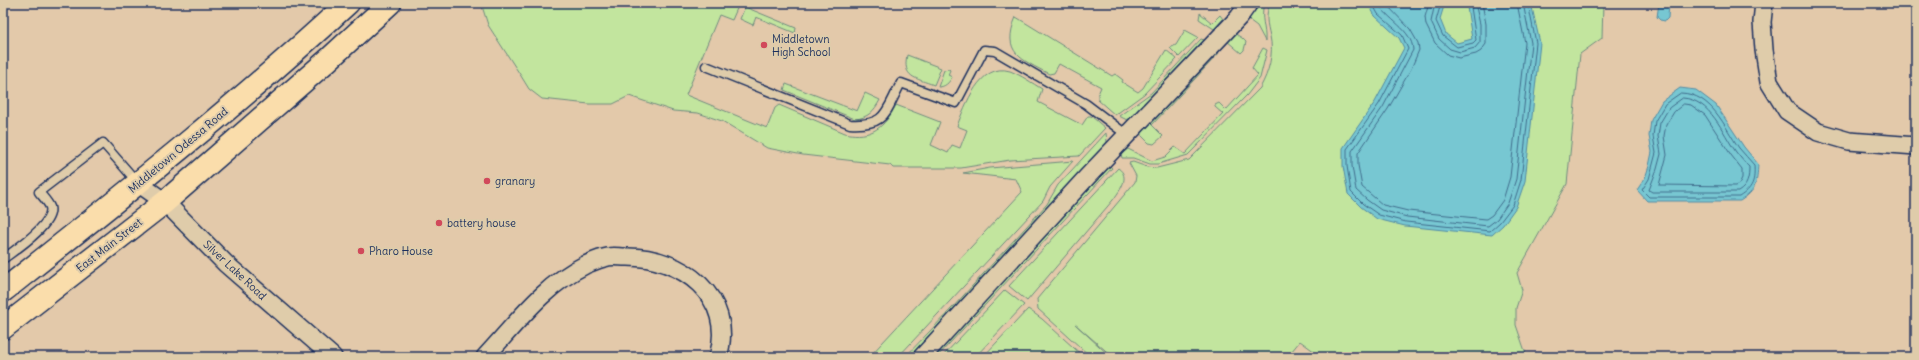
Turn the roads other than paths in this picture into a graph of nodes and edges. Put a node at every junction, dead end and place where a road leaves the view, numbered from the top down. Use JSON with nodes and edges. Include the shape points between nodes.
{"nodes":[{"id":1,"x":348,"y":3,"type":"edge"},
{"id":2,"x":390,"y":3,"type":"edge"},
{"id":3,"x":1249,"y":3,"type":"edge"},
{"id":4,"x":1764,"y":3,"type":"edge"},
{"id":5,"x":706,"y":66,"type":"dead end"},
{"id":6,"x":1127,"y":135,"type":"junction"},
{"id":7,"x":1916,"y":146,"type":"edge"},
{"id":8,"x":138,"y":183,"type":"junction"},
{"id":9,"x":165,"y":202,"type":"junction"},
{"id":10,"x":3,"y":259,"type":"edge"},
{"id":11,"x":3,"y":291,"type":"edge"},
{"id":12,"x":3,"y":328,"type":"edge"},
{"id":13,"x":334,"y":357,"type":"edge"},
{"id":14,"x":485,"y":357,"type":"edge"},
{"id":15,"x":718,"y":357,"type":"edge"},
{"id":16,"x":922,"y":357,"type":"edge"}],
"edges":[{"from":1,"to":8,"type":"main road","name":"Middletown Odessa Road","via":[[298,49]]},
{"from":2,"to":9,"type":"main road","name":"East Main Street"},
{"from":3,"to":6,"type":"street","via":[[1239,17]]},
{"from":4,"to":7,"type":"street","via":[[1762,22],[1769,82],[1787,111],[1818,132],[1849,141]]},
{"from":5,"to":6,"type":"lane","via":[[850,124],[868,124],[882,118],[901,83],[956,103],[984,50],[995,51],[1086,104]]},
{"from":6,"to":16,"type":"street"},
{"from":8,"to":9,"type":"street","name":"Silver Lake Road"},
{"from":8,"to":10,"type":"lane","via":[[103,143],[39,192],[50,207],[50,216],[45,225]]},
{"from":8,"to":11,"type":"main road","name":"Middletown Odessa Road"},
{"from":9,"to":12,"type":"main road","name":"East Main Street"},
{"from":9,"to":13,"type":"street","name":"Silver Lake Road","via":[[226,264]]},
{"from":14,"to":15,"type":"street","via":[[544,294],[578,270],[608,257],[638,256],[667,263],[691,276],[709,292],[718,312],[723,334]]}]}
